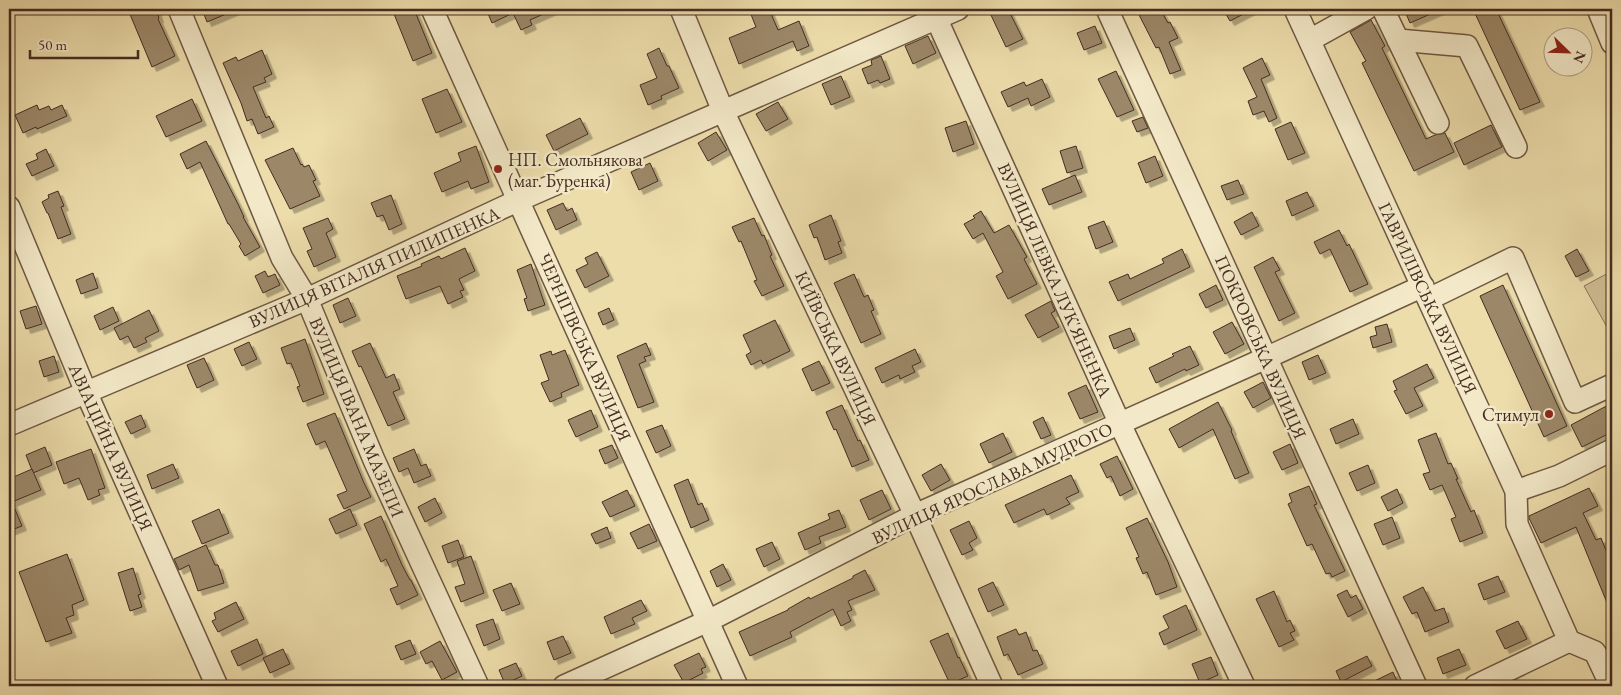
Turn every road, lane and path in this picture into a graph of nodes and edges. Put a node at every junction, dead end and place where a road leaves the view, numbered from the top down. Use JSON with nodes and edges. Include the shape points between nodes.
{"nodes":[{"id":1,"x":179,"y":9,"type":"edge"},
{"id":2,"x":432,"y":9,"type":"edge"},
{"id":3,"x":680,"y":9,"type":"edge"},
{"id":4,"x":958,"y":9,"type":"edge"},
{"id":5,"x":1107,"y":9,"type":"edge"},
{"id":6,"x":1295,"y":9,"type":"edge"},
{"id":7,"x":1366,"y":9,"type":"edge"},
{"id":8,"x":1383,"y":9,"type":"edge"},
{"id":9,"x":1598,"y":9,"type":"edge"},
{"id":10,"x":935,"y":13,"type":"edge"},
{"id":11,"x":1310,"y":40,"type":"junction"},
{"id":12,"x":1398,"y":40,"type":"junction"},
{"id":13,"x":1612,"y":43,"type":"edge"},
{"id":14,"x":723,"y":111,"type":"junction"},
{"id":15,"x":1438,"y":123,"type":"dead end"},
{"id":16,"x":1516,"y":146,"type":"dead end"},
{"id":17,"x":519,"y":200,"type":"junction"},
{"id":18,"x":9,"y":207,"type":"edge"},
{"id":19,"x":1426,"y":292,"type":"junction"},
{"id":20,"x":307,"y":299,"type":"junction"},
{"id":21,"x":1266,"y":358,"type":"junction"},
{"id":22,"x":1612,"y":385,"type":"edge"},
{"id":23,"x":86,"y":392,"type":"junction"},
{"id":24,"x":1120,"y":424,"type":"junction"},
{"id":25,"x":9,"y":425,"type":"edge"},
{"id":26,"x":1612,"y":450,"type":"edge"},
{"id":27,"x":1516,"y":491,"type":"junction"},
{"id":28,"x":915,"y":515,"type":"junction"},
{"id":29,"x":708,"y":621,"type":"junction"},
{"id":30,"x":1569,"y":641,"type":"junction"},
{"id":31,"x":1605,"y":655,"type":"edge"},
{"id":32,"x":217,"y":686,"type":"edge"},
{"id":33,"x":478,"y":686,"type":"edge"},
{"id":34,"x":564,"y":686,"type":"edge"},
{"id":35,"x":737,"y":686,"type":"edge"},
{"id":36,"x":992,"y":686,"type":"edge"},
{"id":37,"x":1244,"y":686,"type":"edge"},
{"id":38,"x":1416,"y":686,"type":"edge"},
{"id":39,"x":1475,"y":686,"type":"edge"},
{"id":40,"x":1611,"y":686,"type":"edge"}],
"edges":[{"from":1,"to":20,"type":"street","name":"ВУЛИЦЯ ІВАНА МАЗЕПИ","via":[[282,258]]},
{"from":2,"to":17,"type":"street","name":"ЧЕРНІГІВСЬКА ВУЛИЦЯ"},
{"from":3,"to":14,"type":"street","name":"КИЇВСЬКА ВУЛИЦЯ"},
{"from":4,"to":10,"type":"street","name":"ВУЛИЦЯ ВІТАЛІЯ ПИЛИПЕНКА"},
{"from":5,"to":21,"type":"street","name":"ПОКРОВСЬКА ВУЛИЦЯ"},
{"from":6,"to":11,"type":"street","name":"ГАВРИЛІВСЬКА ВУЛИЦЯ"},
{"from":7,"to":11,"type":"street"},
{"from":8,"to":12,"type":"street"},
{"from":9,"to":13,"type":"street"},
{"from":10,"to":14,"type":"street","name":"ВУЛИЦЯ ВІТАЛІЯ ПИЛИПЕНКА"},
{"from":10,"to":24,"type":"street","name":"ВУЛИЦЯ ЛЕВКА ЛУК'ЯНЕНКА"},
{"from":11,"to":19,"type":"street","name":"ГАВРИЛІВСЬКА ВУЛИЦЯ"},
{"from":12,"to":15,"type":"street"},
{"from":12,"to":16,"type":"street","via":[[1468,46]]},
{"from":14,"to":17,"type":"street","name":"ВУЛИЦЯ ВІТАЛІЯ ПИЛИПЕНКА"},
{"from":14,"to":28,"type":"street","name":"КИЇВСЬКА ВУЛИЦЯ"},
{"from":17,"to":20,"type":"street","name":"ВУЛИЦЯ ВІТАЛІЯ ПИЛИПЕНКА"},
{"from":17,"to":29,"type":"street","name":"ЧЕРНІГІВСЬКА ВУЛИЦЯ"},
{"from":18,"to":23,"type":"street","name":"АВІАЦІЙНА ВУЛИЦЯ"},
{"from":19,"to":21,"type":"street","name":"ВУЛИЦЯ ЯРОСЛАВА МУДРОГО"},
{"from":19,"to":22,"type":"street","name":"ВУЛИЦЯ ЯРОСЛАВА МУДРОГО","via":[[1513,258],[1575,402]]},
{"from":19,"to":27,"type":"street","name":"ГАВРИЛІВСЬКА ВУЛИЦЯ"},
{"from":20,"to":23,"type":"street","name":"ВУЛИЦЯ ВІТАЛІЯ ПИЛИПЕНКА"},
{"from":20,"to":33,"type":"street","name":"ВУЛИЦЯ ІВАНА МАЗЕПИ","via":[[374,460]]},
{"from":21,"to":24,"type":"street","name":"ВУЛИЦЯ ЯРОСЛАВА МУДРОГО"},
{"from":21,"to":38,"type":"street","name":"ПОКРОВСЬКА ВУЛИЦЯ"},
{"from":23,"to":25,"type":"street","name":"ВУЛИЦЯ ВІТАЛІЯ ПИЛИПЕНКА"},
{"from":23,"to":32,"type":"street","name":"АВІАЦІЙНА ВУЛИЦЯ"},
{"from":24,"to":28,"type":"street","name":"ВУЛИЦЯ ЯРОСЛАВА МУДРОГО"},
{"from":24,"to":37,"type":"street","name":"ВУЛИЦЯ ЛЕВКА ЛУК'ЯНЕНКА"},
{"from":26,"to":27,"type":"street","via":[[1559,476]]},
{"from":27,"to":30,"type":"street","name":"ГАВРИЛІВСЬКА ВУЛИЦЯ","via":[[1516,524]]},
{"from":28,"to":29,"type":"street","name":"ВУЛИЦЯ ЯРОСЛАВА МУДРОГО"},
{"from":28,"to":36,"type":"street","name":"КИЇВСЬКА ВУЛИЦЯ"},
{"from":29,"to":34,"type":"street","name":"ВУЛИЦЯ ЯРОСЛАВА МУДРОГО"},
{"from":29,"to":35,"type":"street","name":"ЧЕРНІГІВСЬКА ВУЛИЦЯ"},
{"from":30,"to":31,"type":"street"},
{"from":30,"to":39,"type":"street"},
{"from":31,"to":40,"type":"street"}]}
